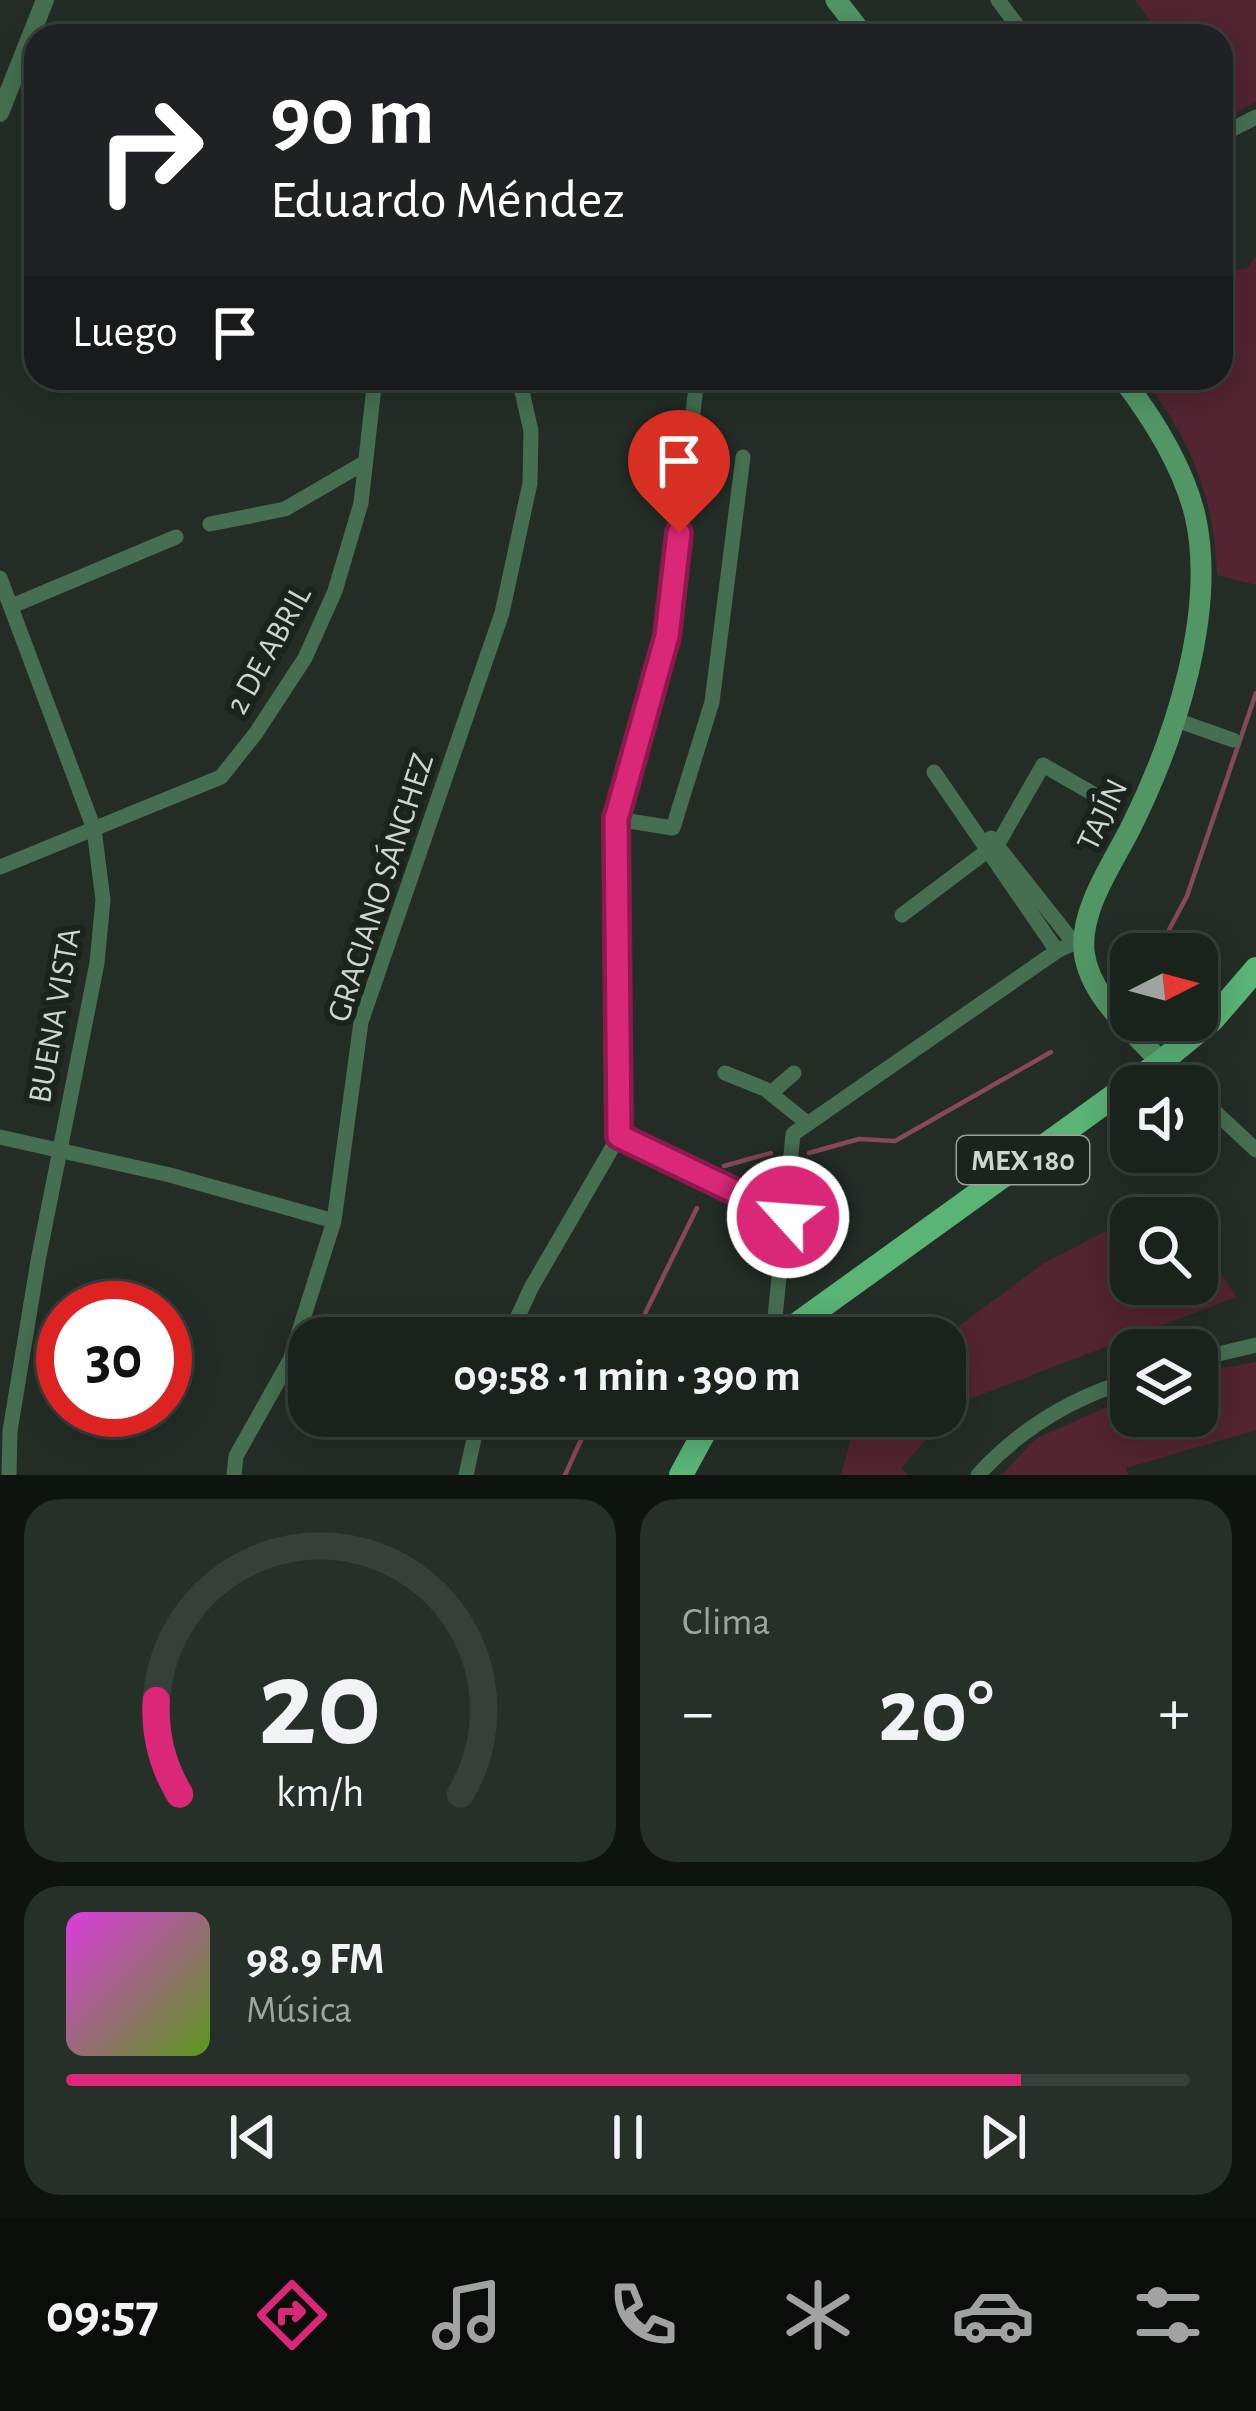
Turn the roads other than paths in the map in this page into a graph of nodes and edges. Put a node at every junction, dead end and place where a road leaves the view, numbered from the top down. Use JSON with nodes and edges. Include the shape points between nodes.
{"nodes":[{"id":1,"x":836,"y":0,"type":"edge"},
{"id":2,"x":855,"y":24,"type":"edge"},
{"id":3,"x":24,"y":75,"type":"edge"},
{"id":4,"x":0,"y":113,"type":"edge"},
{"id":5,"x":373,"y":390,"type":"edge"},
{"id":6,"x":522,"y":390,"type":"edge"},
{"id":7,"x":696,"y":390,"type":"edge"},
{"id":8,"x":1129,"y":390,"type":"edge"},
{"id":9,"x":742,"y":457,"type":"dead end"},
{"id":10,"x":364,"y":463,"type":"junction"},
{"id":11,"x":210,"y":524,"type":"dead end"},
{"id":12,"x":176,"y":537,"type":"dead end"},
{"id":13,"x":0,"y":578,"type":"edge"},
{"id":14,"x":12,"y":606,"type":"junction"},
{"id":15,"x":1176,"y":720,"type":"junction"},
{"id":16,"x":1233,"y":740,"type":"dead end"},
{"id":17,"x":934,"y":772,"type":"dead end"},
{"id":18,"x":1097,"y":796,"type":"dead end"},
{"id":19,"x":616,"y":819,"type":"junction"},
{"id":20,"x":94,"y":829,"type":"junction"},
{"id":21,"x":993,"y":848,"type":"junction"},
{"id":22,"x":0,"y":867,"type":"edge"},
{"id":23,"x":1028,"y":895,"type":"junction"},
{"id":24,"x":902,"y":915,"type":"dead end"},
{"id":25,"x":1079,"y":946,"type":"junction"},
{"id":26,"x":1058,"y":951,"type":"junction"},
{"id":27,"x":1256,"y":969,"type":"edge"},
{"id":28,"x":1161,"y":1062,"type":"junction"},
{"id":29,"x":1164,"y":1065,"type":"edge"},
{"id":30,"x":724,"y":1073,"type":"dead end"},
{"id":31,"x":794,"y":1073,"type":"dead end"},
{"id":32,"x":771,"y":1093,"type":"junction"},
{"id":33,"x":1218,"y":1115,"type":"edge"},
{"id":34,"x":806,"y":1121,"type":"junction"},
{"id":35,"x":619,"y":1136,"type":"junction"},
{"id":36,"x":0,"y":1137,"type":"edge"},
{"id":37,"x":59,"y":1148,"type":"junction"},
{"id":38,"x":1256,"y":1150,"type":"edge"},
{"id":39,"x":788,"y":1217,"type":"junction"},
{"id":40,"x":334,"y":1221,"type":"junction"},
{"id":41,"x":518,"y":1317,"type":"edge"},
{"id":42,"x":778,"y":1317,"type":"edge"},
{"id":43,"x":805,"y":1317,"type":"edge"},
{"id":44,"x":1256,"y":1345,"type":"edge"},
{"id":45,"x":1218,"y":1354,"type":"edge"},
{"id":46,"x":0,"y":1356,"type":"edge"},
{"id":47,"x":21,"y":1361,"type":"junction"},
{"id":48,"x":1110,"y":1390,"type":"edge"},
{"id":49,"x":474,"y":1437,"type":"edge"},
{"id":50,"x":702,"y":1437,"type":"edge"},
{"id":51,"x":9,"y":1475,"type":"edge"},
{"id":52,"x":234,"y":1475,"type":"edge"},
{"id":53,"x":466,"y":1475,"type":"edge"},
{"id":54,"x":681,"y":1475,"type":"edge"},
{"id":55,"x":978,"y":1475,"type":"edge"}],
"edges":[{"from":1,"to":2,"type":"main road"},
{"from":3,"to":4,"type":"street"},
{"from":5,"to":10,"type":"street","name":"2 DE ABRIL"},
{"from":6,"to":40,"type":"street","name":"GRACIANO SÁNCHEZ","via":[[530,483],[514,567],[361,1022]]},
{"from":7,"to":19,"type":"street","via":[[667,636]]},
{"from":8,"to":15,"type":"main road","name":"TAJÍN","via":[[1185,483],[1195,516],[1198,592]]},
{"from":9,"to":19,"type":"street","via":[[712,702],[673,828]]},
{"from":10,"to":11,"type":"street","via":[[285,509]]},
{"from":10,"to":20,"type":"street","name":"2 DE ABRIL","via":[[335,591],[281,698],[221,777]]},
{"from":12,"to":14,"type":"street"},
{"from":13,"to":14,"type":"street","name":"BUENA VISTA"},
{"from":14,"to":20,"type":"street","name":"BUENA VISTA"},
{"from":15,"to":16,"type":"street"},
{"from":15,"to":25,"type":"main road","name":"TAJÍN"},
{"from":17,"to":21,"type":"street"},
{"from":18,"to":21,"type":"street","via":[[1043,765]]},
{"from":19,"to":35,"type":"street"},
{"from":20,"to":22,"type":"street","name":"2 DE ABRIL"},
{"from":20,"to":37,"type":"street","name":"BUENA VISTA","via":[[103,900],[97,963]]},
{"from":21,"to":23,"type":"street"},
{"from":21,"to":24,"type":"street"},
{"from":23,"to":25,"type":"street"},
{"from":23,"to":26,"type":"street"},
{"from":25,"to":26,"type":"street"},
{"from":25,"to":28,"type":"main road","via":[[1092,984]]},
{"from":26,"to":34,"type":"street"},
{"from":27,"to":28,"type":"main road","number":"MEX 180"},
{"from":28,"to":29,"type":"street"},
{"from":28,"to":43,"type":"main road","number":"MEX 180"},
{"from":30,"to":32,"type":"street"},
{"from":31,"to":32,"type":"street"},
{"from":32,"to":34,"type":"street"},
{"from":33,"to":38,"type":"street"},
{"from":34,"to":39,"type":"street","via":[[793,1134]]},
{"from":35,"to":39,"type":"street"},
{"from":35,"to":41,"type":"street"},
{"from":36,"to":37,"type":"street"},
{"from":37,"to":40,"type":"street"},
{"from":37,"to":47,"type":"street","name":"BUENA VISTA"},
{"from":39,"to":42,"type":"street"},
{"from":40,"to":52,"type":"street","name":"GRACIANO SÁNCHEZ","via":[[290,1360],[236,1456]]},
{"from":44,"to":45,"type":"street"},
{"from":46,"to":47,"type":"street"},
{"from":47,"to":51,"type":"street","name":"BUENA VISTA"},
{"from":48,"to":55,"type":"street","via":[[1034,1424]]},
{"from":49,"to":53,"type":"street"},
{"from":50,"to":54,"type":"main road"}]}
